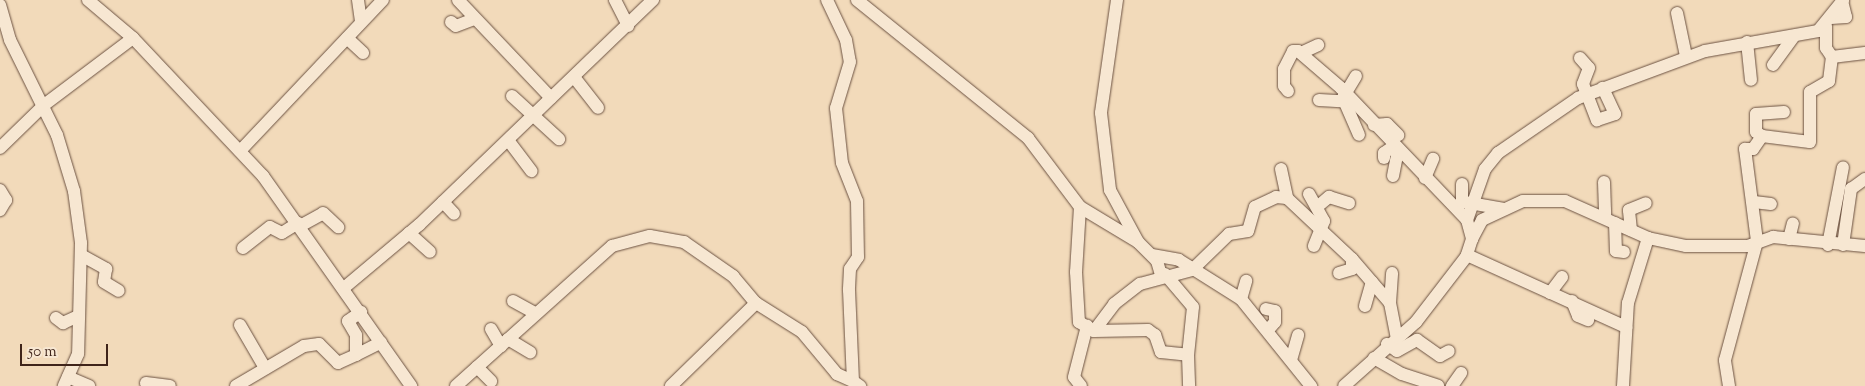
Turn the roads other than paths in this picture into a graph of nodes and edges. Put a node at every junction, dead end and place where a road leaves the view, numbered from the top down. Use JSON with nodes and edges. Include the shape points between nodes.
{"nodes":[{"id":1,"x":88,"y":0,"type":"edge"},
{"id":2,"x":358,"y":0,"type":"edge"},
{"id":3,"x":383,"y":0,"type":"edge"},
{"id":4,"x":458,"y":0,"type":"edge"},
{"id":5,"x":615,"y":0,"type":"edge"},
{"id":6,"x":653,"y":0,"type":"edge"},
{"id":7,"x":827,"y":0,"type":"edge"},
{"id":8,"x":857,"y":0,"type":"edge"},
{"id":9,"x":1117,"y":0,"type":"edge"},
{"id":10,"x":1843,"y":0,"type":"edge"},
{"id":11,"x":0,"y":5,"type":"edge"},
{"id":12,"x":1677,"y":13,"type":"dead end"},
{"id":13,"x":474,"y":18,"type":"junction"},
{"id":14,"x":362,"y":22,"type":"junction"},
{"id":15,"x":452,"y":22,"type":"dead end"},
{"id":16,"x":1828,"y":22,"type":"junction"},
{"id":17,"x":628,"y":26,"type":"junction"},
{"id":18,"x":1794,"y":36,"type":"junction"},
{"id":19,"x":133,"y":38,"type":"junction"},
{"id":20,"x":347,"y":38,"type":"junction"},
{"id":21,"x":1686,"y":39,"type":"junction"},
{"id":22,"x":1747,"y":42,"type":"junction"},
{"id":23,"x":1318,"y":45,"type":"dead end"},
{"id":24,"x":1709,"y":50,"type":"junction"},
{"id":25,"x":363,"y":53,"type":"dead end"},
{"id":26,"x":1301,"y":53,"type":"junction"},
{"id":27,"x":1865,"y":53,"type":"edge"},
{"id":28,"x":1686,"y":56,"type":"junction"},
{"id":29,"x":1832,"y":57,"type":"junction"},
{"id":30,"x":1580,"y":58,"type":"dead end"},
{"id":31,"x":1773,"y":65,"type":"dead end"},
{"id":32,"x":1356,"y":76,"type":"dead end"},
{"id":33,"x":574,"y":77,"type":"junction"},
{"id":34,"x":1752,"y":80,"type":"dead end"},
{"id":35,"x":1603,"y":88,"type":"junction"},
{"id":36,"x":1288,"y":91,"type":"dead end"},
{"id":37,"x":1588,"y":94,"type":"junction"},
{"id":38,"x":512,"y":96,"type":"dead end"},
{"id":39,"x":1345,"y":96,"type":"junction"},
{"id":40,"x":551,"y":98,"type":"junction"},
{"id":41,"x":1319,"y":100,"type":"dead end"},
{"id":42,"x":44,"y":106,"type":"junction"},
{"id":43,"x":598,"y":108,"type":"dead end"},
{"id":44,"x":1784,"y":112,"type":"dead end"},
{"id":45,"x":533,"y":116,"type":"junction"},
{"id":46,"x":1360,"y":135,"type":"dead end"},
{"id":47,"x":1762,"y":136,"type":"junction"},
{"id":48,"x":559,"y":139,"type":"dead end"},
{"id":49,"x":508,"y":140,"type":"junction"},
{"id":50,"x":1397,"y":144,"type":"junction"},
{"id":51,"x":0,"y":148,"type":"edge"},
{"id":52,"x":240,"y":151,"type":"junction"},
{"id":53,"x":1384,"y":158,"type":"dead end"},
{"id":54,"x":1433,"y":159,"type":"dead end"},
{"id":55,"x":1281,"y":169,"type":"dead end"},
{"id":56,"x":531,"y":171,"type":"dead end"},
{"id":57,"x":1393,"y":176,"type":"dead end"},
{"id":58,"x":1425,"y":178,"type":"junction"},
{"id":59,"x":1865,"y":180,"type":"edge"},
{"id":60,"x":1604,"y":182,"type":"dead end"},
{"id":61,"x":1462,"y":184,"type":"dead end"},
{"id":62,"x":0,"y":190,"type":"edge"},
{"id":63,"x":1844,"y":192,"type":"junction"},
{"id":64,"x":1309,"y":194,"type":"dead end"},
{"id":65,"x":1286,"y":198,"type":"junction"},
{"id":66,"x":443,"y":202,"type":"junction"},
{"id":67,"x":1349,"y":202,"type":"dead end"},
{"id":68,"x":1461,"y":202,"type":"junction"},
{"id":69,"x":1754,"y":202,"type":"junction"},
{"id":70,"x":1646,"y":203,"type":"dead end"},
{"id":71,"x":1771,"y":204,"type":"dead end"},
{"id":72,"x":1080,"y":207,"type":"junction"},
{"id":73,"x":1318,"y":207,"type":"junction"},
{"id":74,"x":1507,"y":208,"type":"junction"},
{"id":75,"x":0,"y":210,"type":"edge"},
{"id":76,"x":454,"y":214,"type":"dead end"},
{"id":77,"x":1610,"y":220,"type":"junction"},
{"id":78,"x":1793,"y":223,"type":"dead end"},
{"id":79,"x":299,"y":225,"type":"junction"},
{"id":80,"x":1319,"y":226,"type":"junction"},
{"id":81,"x":338,"y":227,"type":"dead end"},
{"id":82,"x":1631,"y":230,"type":"junction"},
{"id":83,"x":409,"y":233,"type":"junction"},
{"id":84,"x":1648,"y":238,"type":"junction"},
{"id":85,"x":1472,"y":239,"type":"junction"},
{"id":86,"x":1789,"y":239,"type":"junction"},
{"id":87,"x":1757,"y":241,"type":"junction"},
{"id":88,"x":1138,"y":242,"type":"junction"},
{"id":89,"x":1828,"y":245,"type":"junction"},
{"id":90,"x":1843,"y":245,"type":"junction"},
{"id":91,"x":1314,"y":246,"type":"dead end"},
{"id":92,"x":1865,"y":246,"type":"edge"},
{"id":93,"x":244,"y":248,"type":"dead end"},
{"id":94,"x":430,"y":252,"type":"dead end"},
{"id":95,"x":1624,"y":252,"type":"dead end"},
{"id":96,"x":80,"y":255,"type":"junction"},
{"id":97,"x":1467,"y":255,"type":"junction"},
{"id":98,"x":1152,"y":256,"type":"junction"},
{"id":99,"x":1352,"y":259,"type":"junction"},
{"id":100,"x":1192,"y":270,"type":"junction"},
{"id":101,"x":1339,"y":273,"type":"dead end"},
{"id":102,"x":1392,"y":273,"type":"dead end"},
{"id":103,"x":1163,"y":274,"type":"junction"},
{"id":104,"x":1562,"y":276,"type":"dead end"},
{"id":105,"x":1246,"y":281,"type":"dead end"},
{"id":106,"x":1372,"y":282,"type":"junction"},
{"id":107,"x":345,"y":287,"type":"junction"},
{"id":108,"x":119,"y":291,"type":"dead end"},
{"id":109,"x":1550,"y":293,"type":"junction"},
{"id":110,"x":1241,"y":299,"type":"junction"},
{"id":111,"x":513,"y":301,"type":"dead end"},
{"id":112,"x":1572,"y":301,"type":"junction"},
{"id":113,"x":756,"y":303,"type":"junction"},
{"id":114,"x":1390,"y":303,"type":"junction"},
{"id":115,"x":1365,"y":306,"type":"dead end"},
{"id":116,"x":1266,"y":309,"type":"dead end"},
{"id":117,"x":361,"y":312,"type":"junction"},
{"id":118,"x":536,"y":314,"type":"junction"},
{"id":119,"x":78,"y":316,"type":"junction"},
{"id":120,"x":56,"y":318,"type":"dead end"},
{"id":121,"x":1588,"y":320,"type":"dead end"},
{"id":122,"x":240,"y":325,"type":"dead end"},
{"id":123,"x":1626,"y":327,"type":"junction"},
{"id":124,"x":490,"y":328,"type":"dead end"},
{"id":125,"x":1090,"y":329,"type":"junction"},
{"id":126,"x":1268,"y":330,"type":"junction"},
{"id":127,"x":1298,"y":334,"type":"dead end"},
{"id":128,"x":1392,"y":340,"type":"junction"},
{"id":129,"x":381,"y":342,"type":"junction"},
{"id":130,"x":505,"y":342,"type":"junction"},
{"id":131,"x":1449,"y":351,"type":"dead end"},
{"id":132,"x":530,"y":352,"type":"dead end"},
{"id":133,"x":356,"y":355,"type":"junction"},
{"id":134,"x":1188,"y":355,"type":"junction"},
{"id":135,"x":1374,"y":358,"type":"junction"},
{"id":136,"x":1291,"y":360,"type":"junction"},
{"id":137,"x":477,"y":367,"type":"junction"},
{"id":138,"x":266,"y":368,"type":"junction"},
{"id":139,"x":1461,"y":373,"type":"dead end"},
{"id":140,"x":66,"y":381,"type":"edge"},
{"id":141,"x":491,"y":381,"type":"dead end"},
{"id":142,"x":146,"y":383,"type":"dead end"},
{"id":143,"x":859,"y":384,"type":"edge"},
{"id":144,"x":1349,"y":385,"type":"edge"},
{"id":145,"x":88,"y":386,"type":"edge"},
{"id":146,"x":170,"y":386,"type":"edge"},
{"id":147,"x":236,"y":386,"type":"edge"},
{"id":148,"x":411,"y":386,"type":"edge"},
{"id":149,"x":456,"y":386,"type":"edge"},
{"id":150,"x":671,"y":386,"type":"edge"},
{"id":151,"x":1081,"y":386,"type":"edge"},
{"id":152,"x":1189,"y":386,"type":"edge"},
{"id":153,"x":1310,"y":386,"type":"edge"},
{"id":154,"x":1438,"y":386,"type":"edge"},
{"id":155,"x":1452,"y":386,"type":"edge"},
{"id":156,"x":1623,"y":386,"type":"edge"},
{"id":157,"x":1729,"y":386,"type":"edge"}],
"edges":[{"from":1,"to":19,"type":"street"},
{"from":2,"to":14,"type":"street"},
{"from":3,"to":14,"type":"street"},
{"from":4,"to":13,"type":"street"},
{"from":5,"to":17,"type":"street"},
{"from":6,"to":17,"type":"street"},
{"from":7,"to":143,"type":"street","via":[[846,40],[850,62],[836,108],[842,163],[857,201],[858,257],[850,269]]},
{"from":8,"to":72,"type":"street","via":[[1028,138]]},
{"from":9,"to":88,"type":"street","via":[[1101,113],[1110,190]]},
{"from":10,"to":16,"type":"street"},
{"from":11,"to":42,"type":"street","via":[[10,40]]},
{"from":12,"to":21,"type":"street"},
{"from":13,"to":15,"type":"street","via":[[456,26]]},
{"from":13,"to":40,"type":"street"},
{"from":14,"to":20,"type":"street"},
{"from":16,"to":18,"type":"street"},
{"from":16,"to":29,"type":"street","via":[[1826,48]]},
{"from":17,"to":33,"type":"street"},
{"from":18,"to":22,"type":"street"},
{"from":18,"to":31,"type":"street"},
{"from":19,"to":42,"type":"street"},
{"from":19,"to":52,"type":"street"},
{"from":20,"to":25,"type":"street"},
{"from":20,"to":52,"type":"street"},
{"from":21,"to":24,"type":"street"},
{"from":21,"to":28,"type":"street"},
{"from":22,"to":24,"type":"street"},
{"from":22,"to":34,"type":"street"},
{"from":23,"to":26,"type":"street"},
{"from":24,"to":28,"type":"street"},
{"from":26,"to":36,"type":"street","via":[[1293,51],[1284,69],[1284,86]]},
{"from":26,"to":39,"type":"street"},
{"from":27,"to":29,"type":"street"},
{"from":28,"to":35,"type":"street"},
{"from":29,"to":47,"type":"street","via":[[1830,81],[1810,92],[1810,142]]},
{"from":30,"to":37,"type":"street","via":[[1589,68],[1583,84]]},
{"from":32,"to":39,"type":"street"},
{"from":33,"to":40,"type":"street"},
{"from":33,"to":43,"type":"street"},
{"from":35,"to":37,"type":"street"},
{"from":35,"to":37,"type":"street","via":[[1615,109],[1611,117],[1597,120]]},
{"from":37,"to":68,"type":"street","via":[[1498,153]]},
{"from":38,"to":45,"type":"street"},
{"from":39,"to":41,"type":"street"},
{"from":39,"to":46,"type":"street"},
{"from":39,"to":50,"type":"street"},
{"from":40,"to":45,"type":"street"},
{"from":42,"to":51,"type":"street"},
{"from":42,"to":96,"type":"street","via":[[74,191]]},
{"from":44,"to":47,"type":"street","via":[[1756,114],[1756,132]]},
{"from":45,"to":48,"type":"street"},
{"from":45,"to":49,"type":"street"},
{"from":47,"to":69,"type":"street","via":[[1753,149],[1746,149]]},
{"from":49,"to":56,"type":"street"},
{"from":49,"to":66,"type":"street"},
{"from":50,"to":53,"type":"street","via":[[1384,153]]},
{"from":50,"to":57,"type":"street"},
{"from":50,"to":58,"type":"street"},
{"from":52,"to":79,"type":"street"},
{"from":54,"to":58,"type":"street"},
{"from":55,"to":65,"type":"street"},
{"from":58,"to":68,"type":"street"},
{"from":59,"to":63,"type":"street"},
{"from":60,"to":77,"type":"street"},
{"from":61,"to":68,"type":"street"},
{"from":62,"to":75,"type":"street","via":[[6,200]]},
{"from":63,"to":89,"type":"street"},
{"from":63,"to":90,"type":"street"},
{"from":64,"to":73,"type":"street"},
{"from":65,"to":80,"type":"street"},
{"from":65,"to":100,"type":"street","via":[[1276,197],[1255,207],[1248,231],[1229,234]]},
{"from":66,"to":76,"type":"street"},
{"from":66,"to":83,"type":"street"},
{"from":67,"to":73,"type":"street","via":[[1329,197]]},
{"from":68,"to":74,"type":"street","via":[[1494,210]]},
{"from":68,"to":85,"type":"street"},
{"from":69,"to":71,"type":"street"},
{"from":69,"to":87,"type":"street"},
{"from":70,"to":82,"type":"street","via":[[1629,210]]},
{"from":72,"to":88,"type":"street"},
{"from":72,"to":125,"type":"street","via":[[1076,283],[1079,322]]},
{"from":73,"to":80,"type":"street","via":[[1324,221]]},
{"from":74,"to":77,"type":"street","via":[[1523,201],[1565,201]]},
{"from":74,"to":85,"type":"street","via":[[1482,220]]},
{"from":77,"to":82,"type":"street"},
{"from":77,"to":95,"type":"street","via":[[1616,251]]},
{"from":78,"to":86,"type":"street"},
{"from":79,"to":81,"type":"street","via":[[323,213]]},
{"from":79,"to":93,"type":"street","via":[[282,233],[270,227]]},
{"from":79,"to":107,"type":"street"},
{"from":80,"to":91,"type":"street"},
{"from":80,"to":99,"type":"street"},
{"from":82,"to":84,"type":"street"},
{"from":83,"to":94,"type":"street"},
{"from":83,"to":107,"type":"street"},
{"from":84,"to":87,"type":"street","via":[[1686,246],[1736,247]]},
{"from":84,"to":123,"type":"street","via":[[1628,303]]},
{"from":85,"to":97,"type":"street"},
{"from":86,"to":87,"type":"street"},
{"from":86,"to":89,"type":"street"},
{"from":87,"to":157,"type":"street","via":[[1725,360]]},
{"from":88,"to":98,"type":"street"},
{"from":89,"to":90,"type":"street"},
{"from":90,"to":92,"type":"street"},
{"from":96,"to":108,"type":"street","via":[[106,269],[104,282]]},
{"from":96,"to":119,"type":"street"},
{"from":97,"to":109,"type":"street"},
{"from":97,"to":128,"type":"street","via":[[1416,322]]},
{"from":98,"to":100,"type":"street","via":[[1179,260]]},
{"from":98,"to":103,"type":"street"},
{"from":99,"to":101,"type":"street","via":[[1352,269]]},
{"from":99,"to":106,"type":"street"},
{"from":100,"to":103,"type":"street"},
{"from":100,"to":110,"type":"street"},
{"from":102,"to":114,"type":"street"},
{"from":103,"to":125,"type":"street","via":[[1114,304]]},
{"from":103,"to":134,"type":"street","via":[[1194,308]]},
{"from":104,"to":109,"type":"street"},
{"from":105,"to":110,"type":"street"},
{"from":106,"to":114,"type":"street"},
{"from":106,"to":115,"type":"street"},
{"from":107,"to":117,"type":"street"},
{"from":109,"to":112,"type":"street"},
{"from":110,"to":126,"type":"street"},
{"from":111,"to":118,"type":"street"},
{"from":112,"to":121,"type":"street","via":[[1578,316]]},
{"from":112,"to":123,"type":"street"},
{"from":113,"to":118,"type":"street","via":[[733,276],[684,242],[650,236],[612,246]]},
{"from":113,"to":143,"type":"street","via":[[802,332],[837,374]]},
{"from":113,"to":150,"type":"street"},
{"from":114,"to":128,"type":"street"},
{"from":116,"to":126,"type":"street","via":[[1275,311],[1275,322]]},
{"from":117,"to":129,"type":"street"},
{"from":117,"to":133,"type":"street","via":[[348,321],[356,335]]},
{"from":118,"to":130,"type":"street"},
{"from":119,"to":120,"type":"street","via":[[64,322]]},
{"from":119,"to":140,"type":"street","via":[[78,354]]},
{"from":122,"to":138,"type":"street"},
{"from":123,"to":156,"type":"street"},
{"from":124,"to":130,"type":"street"},
{"from":125,"to":134,"type":"street","via":[[1148,330],[1160,340],[1161,352]]},
{"from":125,"to":151,"type":"street","via":[[1074,377]]},
{"from":126,"to":136,"type":"street"},
{"from":127,"to":136,"type":"street"},
{"from":128,"to":131,"type":"street","via":[[1397,351],[1417,340],[1440,356]]},
{"from":128,"to":135,"type":"street"},
{"from":129,"to":133,"type":"street"},
{"from":129,"to":148,"type":"street"},
{"from":130,"to":132,"type":"street"},
{"from":130,"to":137,"type":"street"},
{"from":133,"to":138,"type":"street","via":[[338,363],[319,344],[304,346]]},
{"from":134,"to":152,"type":"street"},
{"from":135,"to":144,"type":"street"},
{"from":135,"to":154,"type":"street","via":[[1402,374]]},
{"from":136,"to":153,"type":"street"},
{"from":137,"to":141,"type":"street"},
{"from":137,"to":149,"type":"street"},
{"from":138,"to":147,"type":"street"},
{"from":139,"to":155,"type":"street"},
{"from":140,"to":145,"type":"street"},
{"from":142,"to":146,"type":"street"}]}
